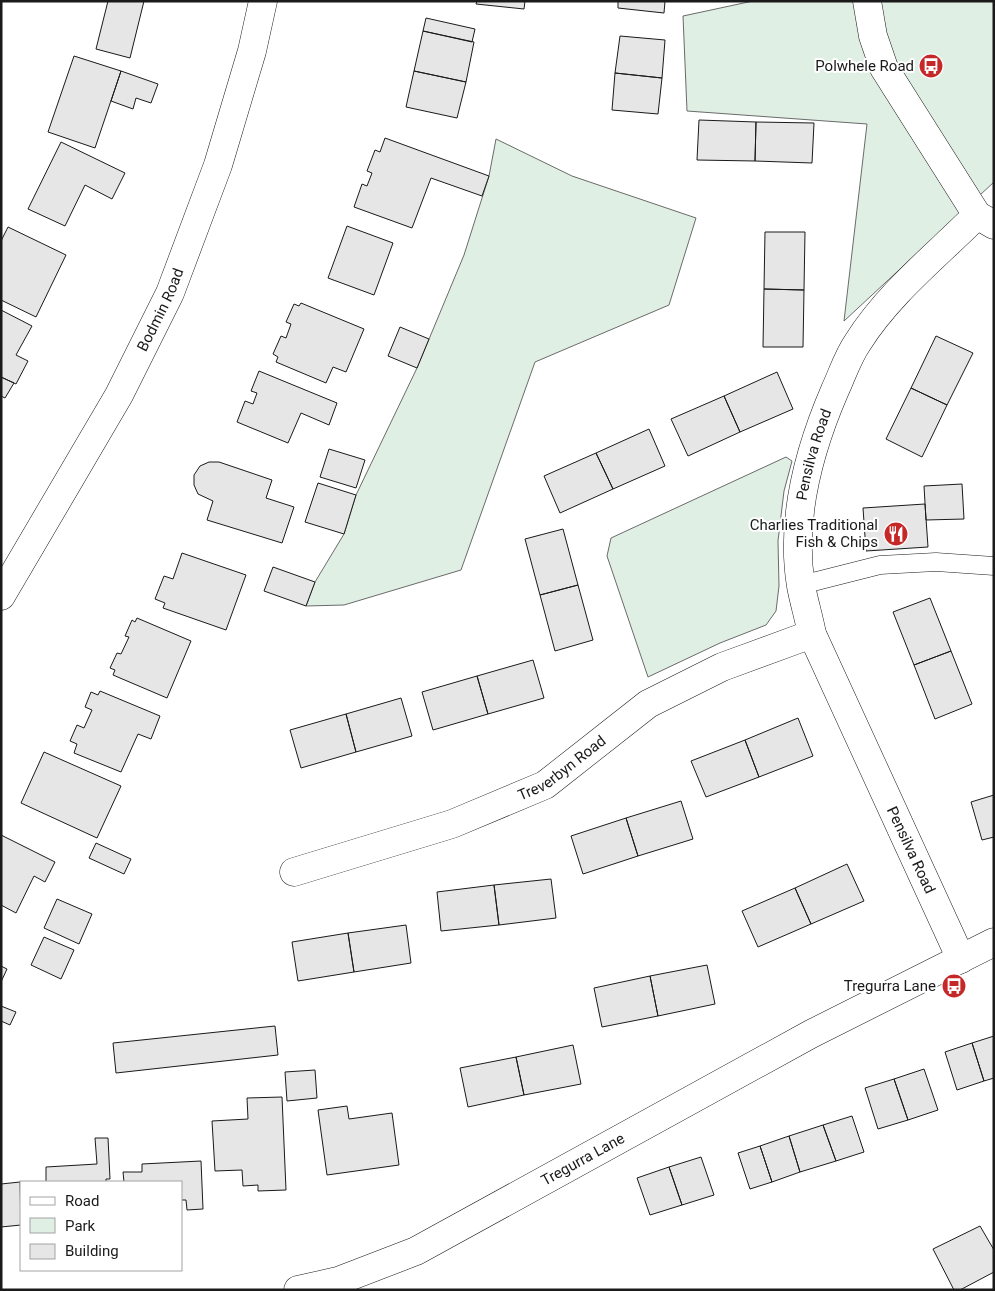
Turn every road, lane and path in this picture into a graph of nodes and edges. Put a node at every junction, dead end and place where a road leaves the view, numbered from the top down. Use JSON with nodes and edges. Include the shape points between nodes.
{"nodes":[{"id":1,"x":263,"y":1,"type":"edge"},
{"id":2,"x":867,"y":1,"type":"edge"},
{"id":3,"x":985,"y":220,"type":"edge"},
{"id":4,"x":994,"y":566,"type":"edge"},
{"id":5,"x":801,"y":585,"type":"junction"},
{"id":6,"x":1,"y":596,"type":"edge"},
{"id":7,"x":812,"y":634,"type":"junction"},
{"id":8,"x":294,"y":872,"type":"dead end"},
{"id":9,"x":994,"y":942,"type":"edge"},
{"id":10,"x":961,"y":959,"type":"junction"},
{"id":11,"x":298,"y":1290,"type":"edge"}],
"edges":[{"from":1,"to":6,"type":"street","name":"Bodmin Road","via":[[252,51],[218,165],[170,293],[119,395]]},
{"from":2,"to":3,"type":"street","name":"Pensilva Road","via":[[873,36],[884,68]]},
{"from":3,"to":5,"type":"street","name":"Pensilva Road","via":[[880,312],[857,343],[812,452],[800,506]]},
{"from":4,"to":5,"type":"lane","via":[[936,562],[880,565]]},
{"from":5,"to":7,"type":"street","name":"Pensilva Road"},
{"from":7,"to":8,"type":"street","name":"Treverbyn Road","via":[[722,667],[648,704],[544,785],[452,824]]},
{"from":7,"to":10,"type":"street","name":"Pensilva Road"},
{"from":9,"to":10,"type":"street","name":"Tregurra Lane"},
{"from":10,"to":11,"type":"street","name":"Tregurra Lane","via":[[811,1034],[416,1251],[338,1281]]}]}
